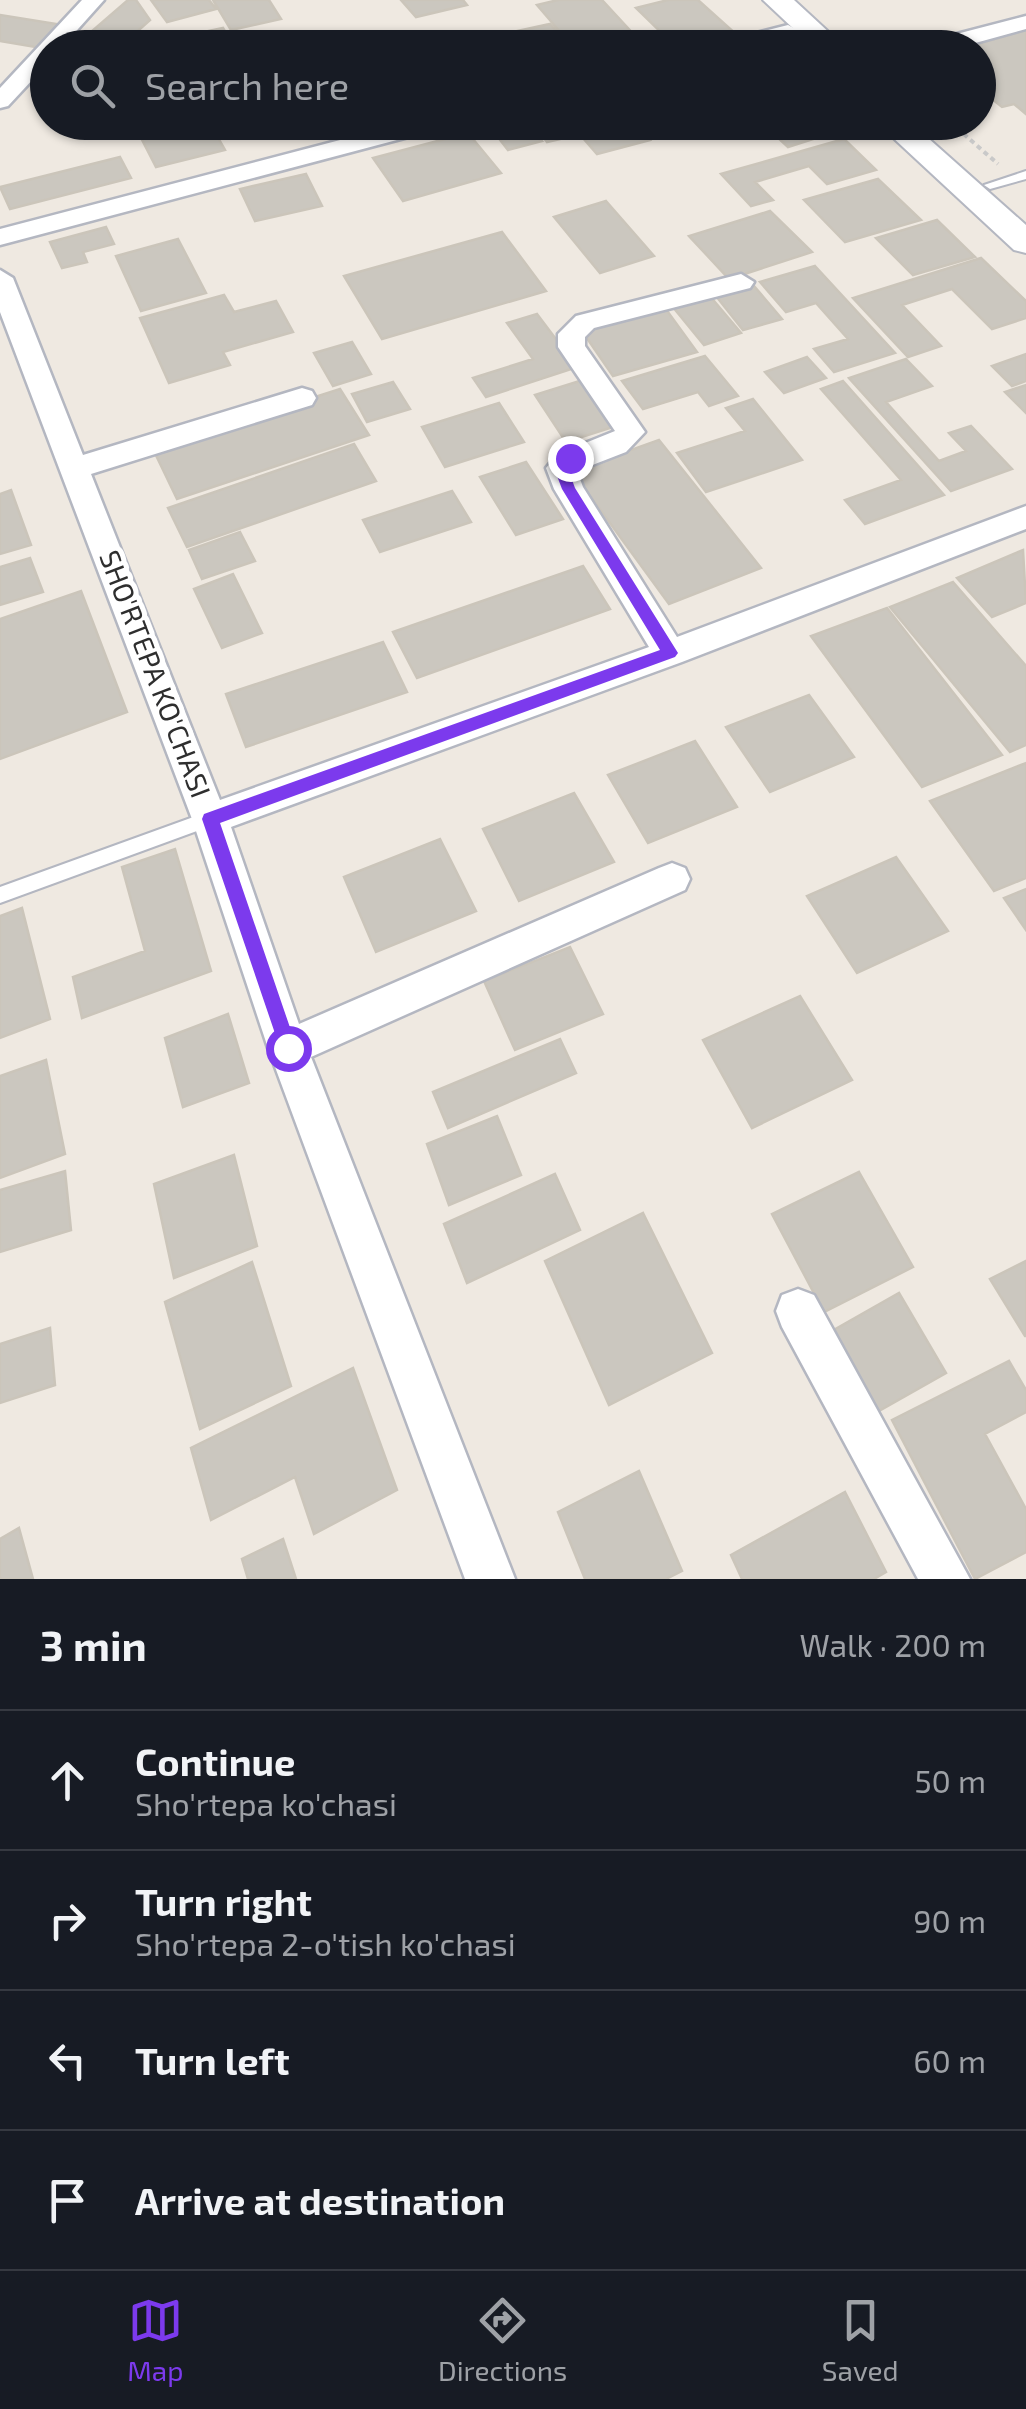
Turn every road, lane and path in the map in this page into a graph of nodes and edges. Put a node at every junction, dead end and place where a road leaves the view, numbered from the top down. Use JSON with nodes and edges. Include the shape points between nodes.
{"nodes":[{"id":1,"x":94,"y":0,"type":"edge"},
{"id":2,"x":753,"y":0,"type":"edge"},
{"id":3,"x":777,"y":0,"type":"edge"},
{"id":4,"x":1026,"y":22,"type":"edge"},
{"id":5,"x":65,"y":30,"type":"edge"},
{"id":6,"x":787,"y":30,"type":"edge"},
{"id":7,"x":811,"y":30,"type":"edge"},
{"id":8,"x":996,"y":30,"type":"edge"},
{"id":9,"x":30,"y":68,"type":"edge"},
{"id":10,"x":0,"y":101,"type":"edge"},
{"id":11,"x":369,"y":140,"type":"edge"},
{"id":12,"x":911,"y":140,"type":"edge"},
{"id":13,"x":947,"y":140,"type":"edge"},
{"id":14,"x":969,"y":140,"type":"edge"},
{"id":15,"x":1010,"y":180,"type":"edge"},
{"id":16,"x":1026,"y":217,"type":"edge"},
{"id":17,"x":0,"y":237,"type":"edge"},
{"id":18,"x":1026,"y":243,"type":"edge"},
{"id":19,"x":0,"y":278,"type":"edge"},
{"id":20,"x":740,"y":282,"type":"dead end"},
{"id":21,"x":302,"y":398,"type":"dead end"},
{"id":22,"x":76,"y":468,"type":"junction"},
{"id":23,"x":1026,"y":517,"type":"edge"},
{"id":24,"x":670,"y":653,"type":"junction"},
{"id":25,"x":210,"y":819,"type":"junction"},
{"id":26,"x":672,"y":879,"type":"dead end"},
{"id":27,"x":0,"y":896,"type":"edge"},
{"id":28,"x":288,"y":1048,"type":"junction"},
{"id":29,"x":798,"y":1311,"type":"dead end"},
{"id":30,"x":490,"y":1579,"type":"edge"},
{"id":31,"x":944,"y":1579,"type":"edge"}],
"edges":[{"from":1,"to":5,"type":"street"},
{"from":2,"to":6,"type":"main road"},
{"from":3,"to":7,"type":"main road"},
{"from":4,"to":8,"type":"street"},
{"from":9,"to":10,"type":"street"},
{"from":11,"to":17,"type":"street"},
{"from":12,"to":18,"type":"main road"},
{"from":13,"to":15,"type":"main road"},
{"from":14,"to":15,"type":"path"},
{"from":15,"to":16,"type":"main road"},
{"from":19,"to":22,"type":"street","name":"SHO'RTEPA KO'CHASI"},
{"from":20,"to":24,"type":"street","via":[[585,322],[571,334],[572,347],[631,432],[617,445],[570,458],[561,468]]},
{"from":21,"to":22,"type":"street"},
{"from":22,"to":25,"type":"street","name":"SHO'RTEPA KO'CHASI"},
{"from":23,"to":24,"type":"street"},
{"from":24,"to":25,"type":"street"},
{"from":25,"to":27,"type":"lane"},
{"from":25,"to":28,"type":"street","name":"SHO'RTEPA KO'CHASI"},
{"from":26,"to":28,"type":"street"},
{"from":28,"to":30,"type":"street","name":"SHO'RTEPA KO'CHASI"},
{"from":29,"to":31,"type":"street"}]}
